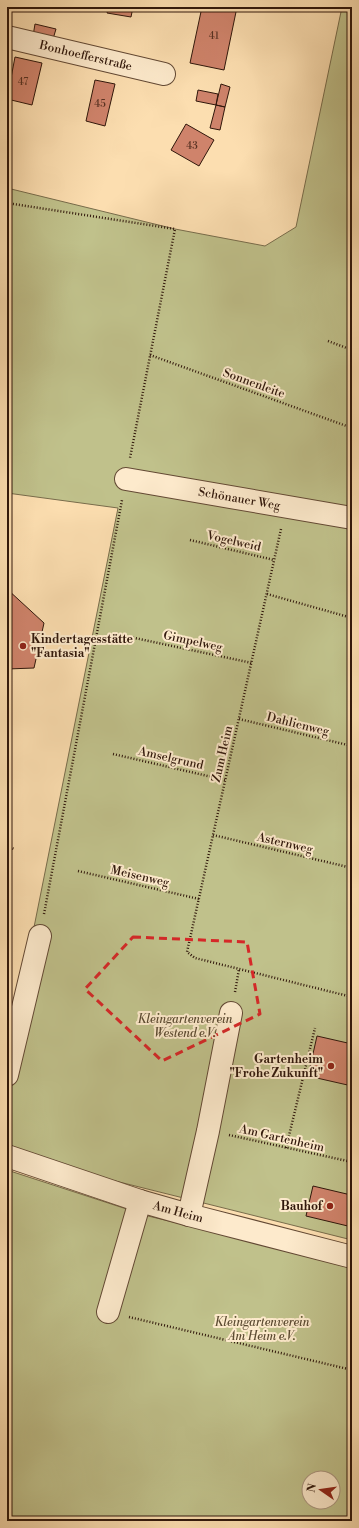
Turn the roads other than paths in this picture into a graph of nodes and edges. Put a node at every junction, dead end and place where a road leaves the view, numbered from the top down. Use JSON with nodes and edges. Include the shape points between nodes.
{"nodes":[{"id":1,"x":7,"y":37,"type":"edge"},
{"id":2,"x":164,"y":74,"type":"dead end"},
{"id":3,"x":126,"y":478,"type":"road end"},
{"id":4,"x":352,"y":518,"type":"edge"},
{"id":5,"x":40,"y":936,"type":"road end"},
{"id":6,"x":231,"y":1013,"type":"dead end"},
{"id":7,"x":7,"y":1075,"type":"edge"},
{"id":8,"x":7,"y":1156,"type":"edge"},
{"id":9,"x":140,"y":1201,"type":"junction"},
{"id":10,"x":189,"y":1215,"type":"junction"},
{"id":11,"x":352,"y":1257,"type":"edge"},
{"id":12,"x":108,"y":1312,"type":"road end"}],
"edges":[{"from":1,"to":2,"type":"street","name":"Bonhoefferstraße"},
{"from":3,"to":4,"type":"street","name":"Schönauer Weg"},
{"from":5,"to":7,"type":"street"},
{"from":6,"to":10,"type":"street"},
{"from":8,"to":9,"type":"street","name":"Am Heim"},
{"from":9,"to":10,"type":"street","name":"Am Heim"},
{"from":9,"to":12,"type":"street"},
{"from":10,"to":11,"type":"street","name":"Am Heim"}]}
